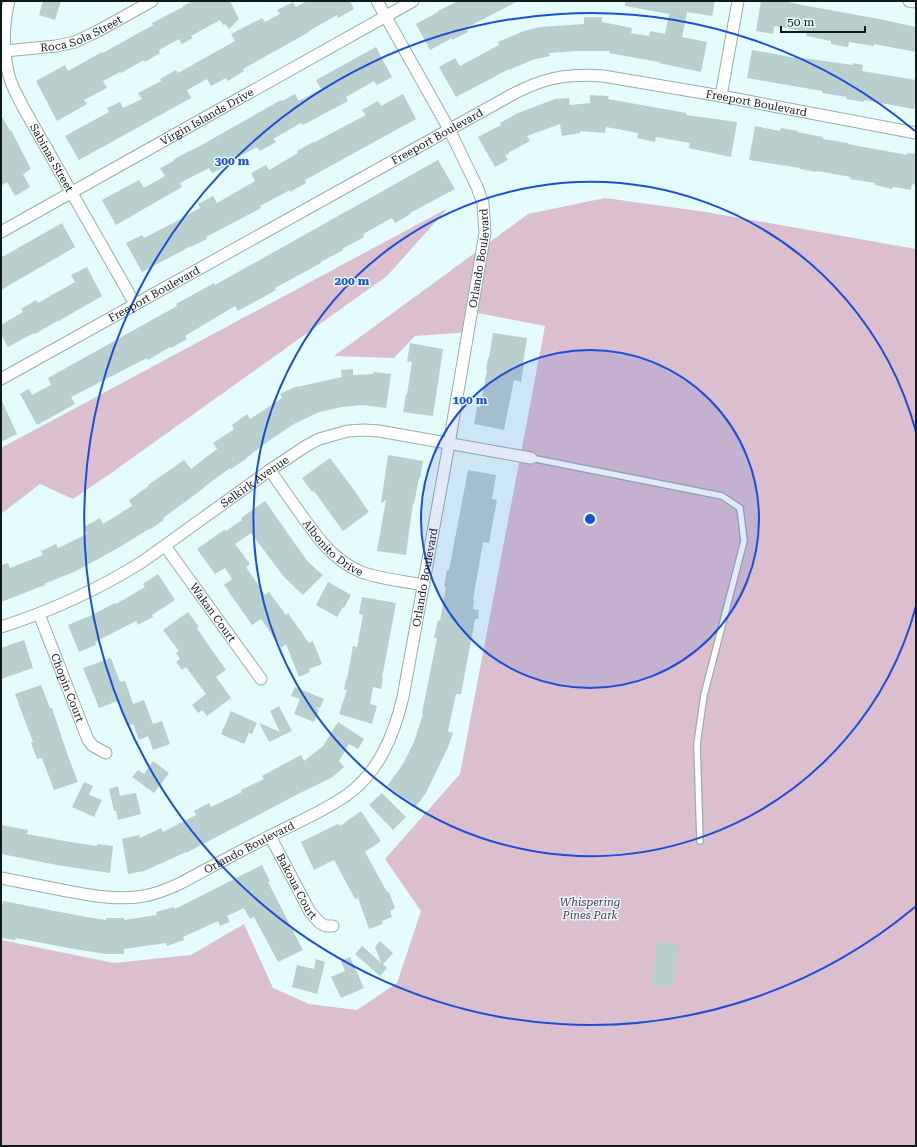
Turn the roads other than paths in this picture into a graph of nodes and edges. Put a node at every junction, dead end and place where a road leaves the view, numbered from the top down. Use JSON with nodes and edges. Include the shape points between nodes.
{"nodes":[{"id":1,"x":10,"y":1,"type":"edge"},
{"id":2,"x":152,"y":1,"type":"edge"},
{"id":3,"x":377,"y":1,"type":"edge"},
{"id":4,"x":413,"y":1,"type":"edge"},
{"id":5,"x":738,"y":1,"type":"edge"},
{"id":6,"x":909,"y":1,"type":"edge"},
{"id":7,"x":916,"y":2,"type":"edge"},
{"id":8,"x":386,"y":17,"type":"junction"},
{"id":9,"x":5,"y":50,"type":"junction"},
{"id":10,"x":721,"y":96,"type":"junction"},
{"id":11,"x":449,"y":129,"type":"junction"},
{"id":12,"x":916,"y":133,"type":"edge"},
{"id":13,"x":71,"y":193,"type":"junction"},
{"id":14,"x":1,"y":232,"type":"edge"},
{"id":15,"x":135,"y":304,"type":"junction"},
{"id":16,"x":1,"y":379,"type":"edge"},
{"id":17,"x":450,"y":444,"type":"junction"},
{"id":18,"x":531,"y":458,"type":"joint"},
{"id":19,"x":270,"y":470,"type":"junction"},
{"id":20,"x":165,"y":546,"type":"junction"},
{"id":21,"x":424,"y":585,"type":"junction"},
{"id":22,"x":39,"y":614,"type":"junction"},
{"id":23,"x":1,"y":627,"type":"edge"},
{"id":24,"x":261,"y":679,"type":"dead end"},
{"id":25,"x":106,"y":753,"type":"dead end"},
{"id":26,"x":270,"y":836,"type":"junction"},
{"id":27,"x":700,"y":841,"type":"dead end"},
{"id":28,"x":1,"y":878,"type":"edge"},
{"id":29,"x":333,"y":926,"type":"dead end"}],
"edges":[{"from":1,"to":9,"type":"street","name":"Sabinas Street","via":[[5,20]]},
{"from":2,"to":9,"type":"street","name":"Roca Sola Street","via":[[75,42]]},
{"from":3,"to":8,"type":"street","name":"Orlando Boulevard"},
{"from":4,"to":8,"type":"street","name":"Virgin Islands Drive"},
{"from":5,"to":10,"type":"street"},
{"from":6,"to":7,"type":"street"},
{"from":8,"to":11,"type":"street","name":"Orlando Boulevard"},
{"from":8,"to":13,"type":"street","name":"Virgin Islands Drive"},
{"from":9,"to":13,"type":"street","name":"Sabinas Street","via":[[9,76],[18,98]]},
{"from":10,"to":11,"type":"street","name":"Freeport Boulevard","via":[[603,76],[573,76],[532,84]]},
{"from":10,"to":12,"type":"street","name":"Freeport Boulevard"},
{"from":11,"to":15,"type":"street","name":"Freeport Boulevard"},
{"from":11,"to":17,"type":"street","name":"Orlando Boulevard","via":[[483,203],[485,233]]},
{"from":13,"to":14,"type":"street","name":"Virgin Islands Drive"},
{"from":13,"to":15,"type":"street","name":"Sabinas Street"},
{"from":15,"to":16,"type":"street","name":"Freeport Boulevard"},
{"from":17,"to":18,"type":"street","name":"Selkirk Avenue"},
{"from":17,"to":19,"type":"street","name":"Selkirk Avenue","via":[[379,430],[348,430],[319,439]]},
{"from":17,"to":21,"type":"street","name":"Orlando Boulevard"},
{"from":18,"to":27,"type":"lane","via":[[722,496],[740,508],[744,541],[704,695],[697,744]]},
{"from":19,"to":20,"type":"street","name":"Selkirk Avenue"},
{"from":19,"to":21,"type":"street","name":"Albonito Drive","via":[[317,537],[340,560],[374,576]]},
{"from":20,"to":22,"type":"street","name":"Selkirk Avenue","via":[[101,586]]},
{"from":20,"to":24,"type":"street","name":"Wakan Court"},
{"from":21,"to":26,"type":"street","name":"Orlando Boulevard","via":[[400,712],[381,757],[346,796]]},
{"from":22,"to":23,"type":"street","name":"Selkirk Avenue"},
{"from":22,"to":25,"type":"street","name":"Chopin Court","via":[[88,740]]},
{"from":26,"to":28,"type":"street","name":"Orlando Boulevard","via":[[179,884],[146,896],[107,897]]},
{"from":26,"to":29,"type":"street","name":"Bakoua Court","via":[[310,912],[320,923]]}]}
